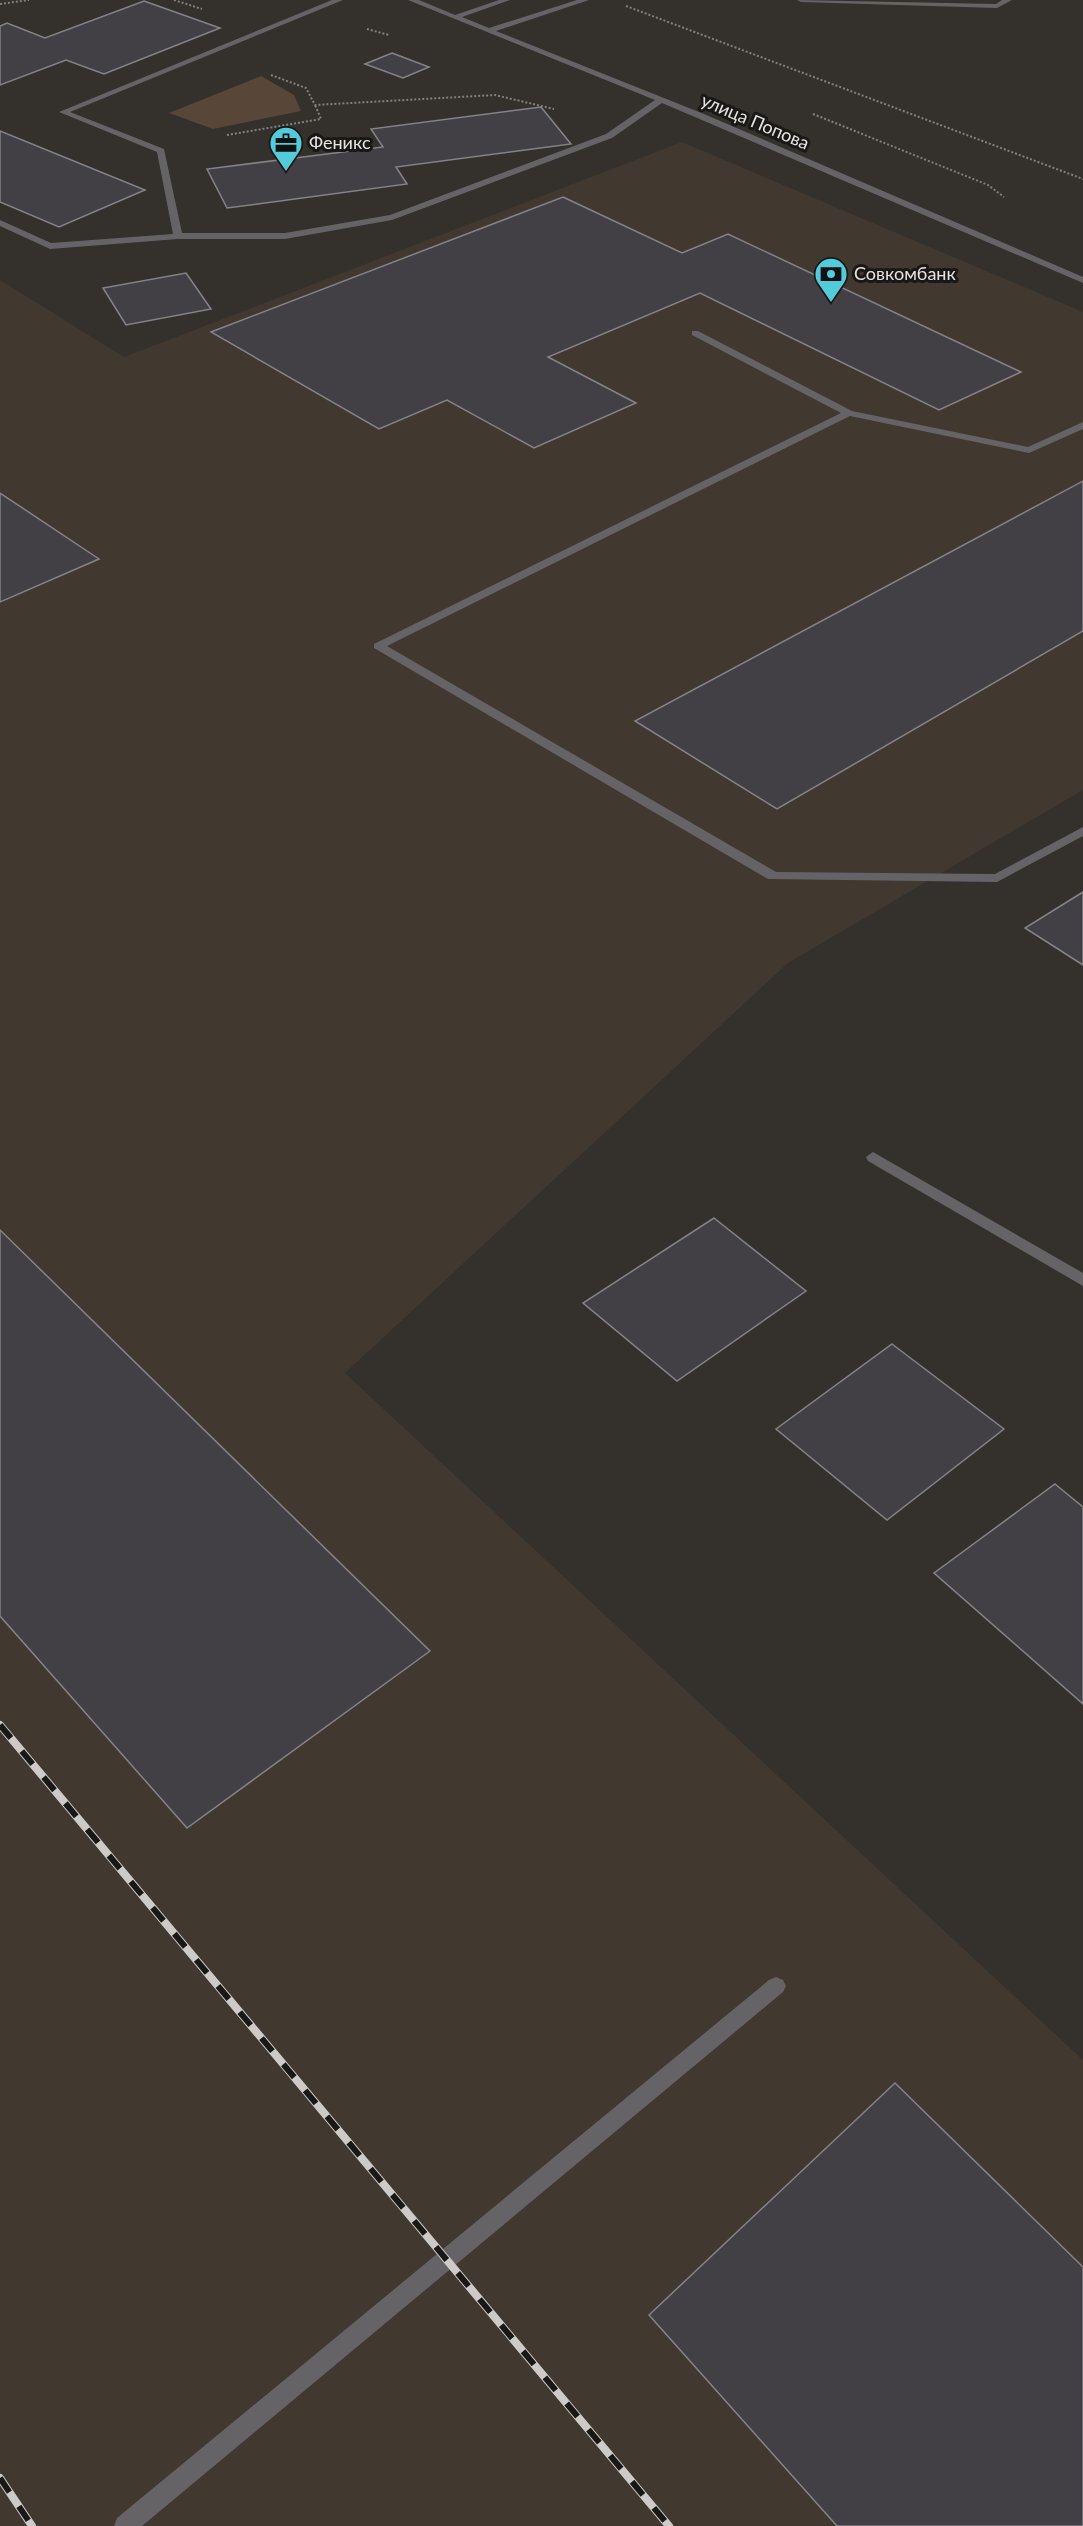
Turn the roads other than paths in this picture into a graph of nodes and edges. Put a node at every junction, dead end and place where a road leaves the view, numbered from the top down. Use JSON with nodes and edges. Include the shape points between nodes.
{"nodes":[{"id":1,"x":339,"y":0,"type":"edge"},
{"id":2,"x":412,"y":0,"type":"edge"},
{"id":3,"x":506,"y":0,"type":"edge"},
{"id":4,"x":585,"y":0,"type":"edge"},
{"id":5,"x":801,"y":0,"type":"edge"},
{"id":6,"x":1008,"y":0,"type":"edge"},
{"id":7,"x":456,"y":16,"type":"junction"},
{"id":8,"x":491,"y":30,"type":"junction"},
{"id":9,"x":661,"y":100,"type":"junction"},
{"id":10,"x":0,"y":223,"type":"edge"},
{"id":11,"x":178,"y":236,"type":"junction"},
{"id":12,"x":1083,"y":280,"type":"edge"},
{"id":13,"x":694,"y":333,"type":"dead end"},
{"id":14,"x":849,"y":413,"type":"junction"},
{"id":15,"x":1083,"y":425,"type":"edge"},
{"id":16,"x":1083,"y":831,"type":"edge"},
{"id":17,"x":873,"y":1157,"type":"dead end"},
{"id":18,"x":1083,"y":1280,"type":"edge"},
{"id":19,"x":776,"y":1986,"type":"dead end"},
{"id":20,"x":125,"y":2526,"type":"edge"}],
"edges":[{"from":1,"to":11,"type":"street","via":[[63,112],[161,151]]},
{"from":2,"to":7,"type":"street","name":"улица Попова"},
{"from":3,"to":7,"type":"street"},
{"from":4,"to":8,"type":"street"},
{"from":5,"to":6,"type":"street","via":[[997,6]]},
{"from":7,"to":8,"type":"street","name":"улица Попова"},
{"from":8,"to":9,"type":"street","name":"улица Попова"},
{"from":9,"to":11,"type":"street","via":[[609,136],[392,217],[285,236]]},
{"from":9,"to":12,"type":"street","name":"улица Попова"},
{"from":10,"to":11,"type":"street","via":[[50,246]]},
{"from":13,"to":14,"type":"street"},
{"from":14,"to":15,"type":"street","via":[[1029,450]]},
{"from":14,"to":16,"type":"street","via":[[378,646],[773,876],[997,878]]},
{"from":17,"to":18,"type":"street"},
{"from":19,"to":20,"type":"street"}]}
